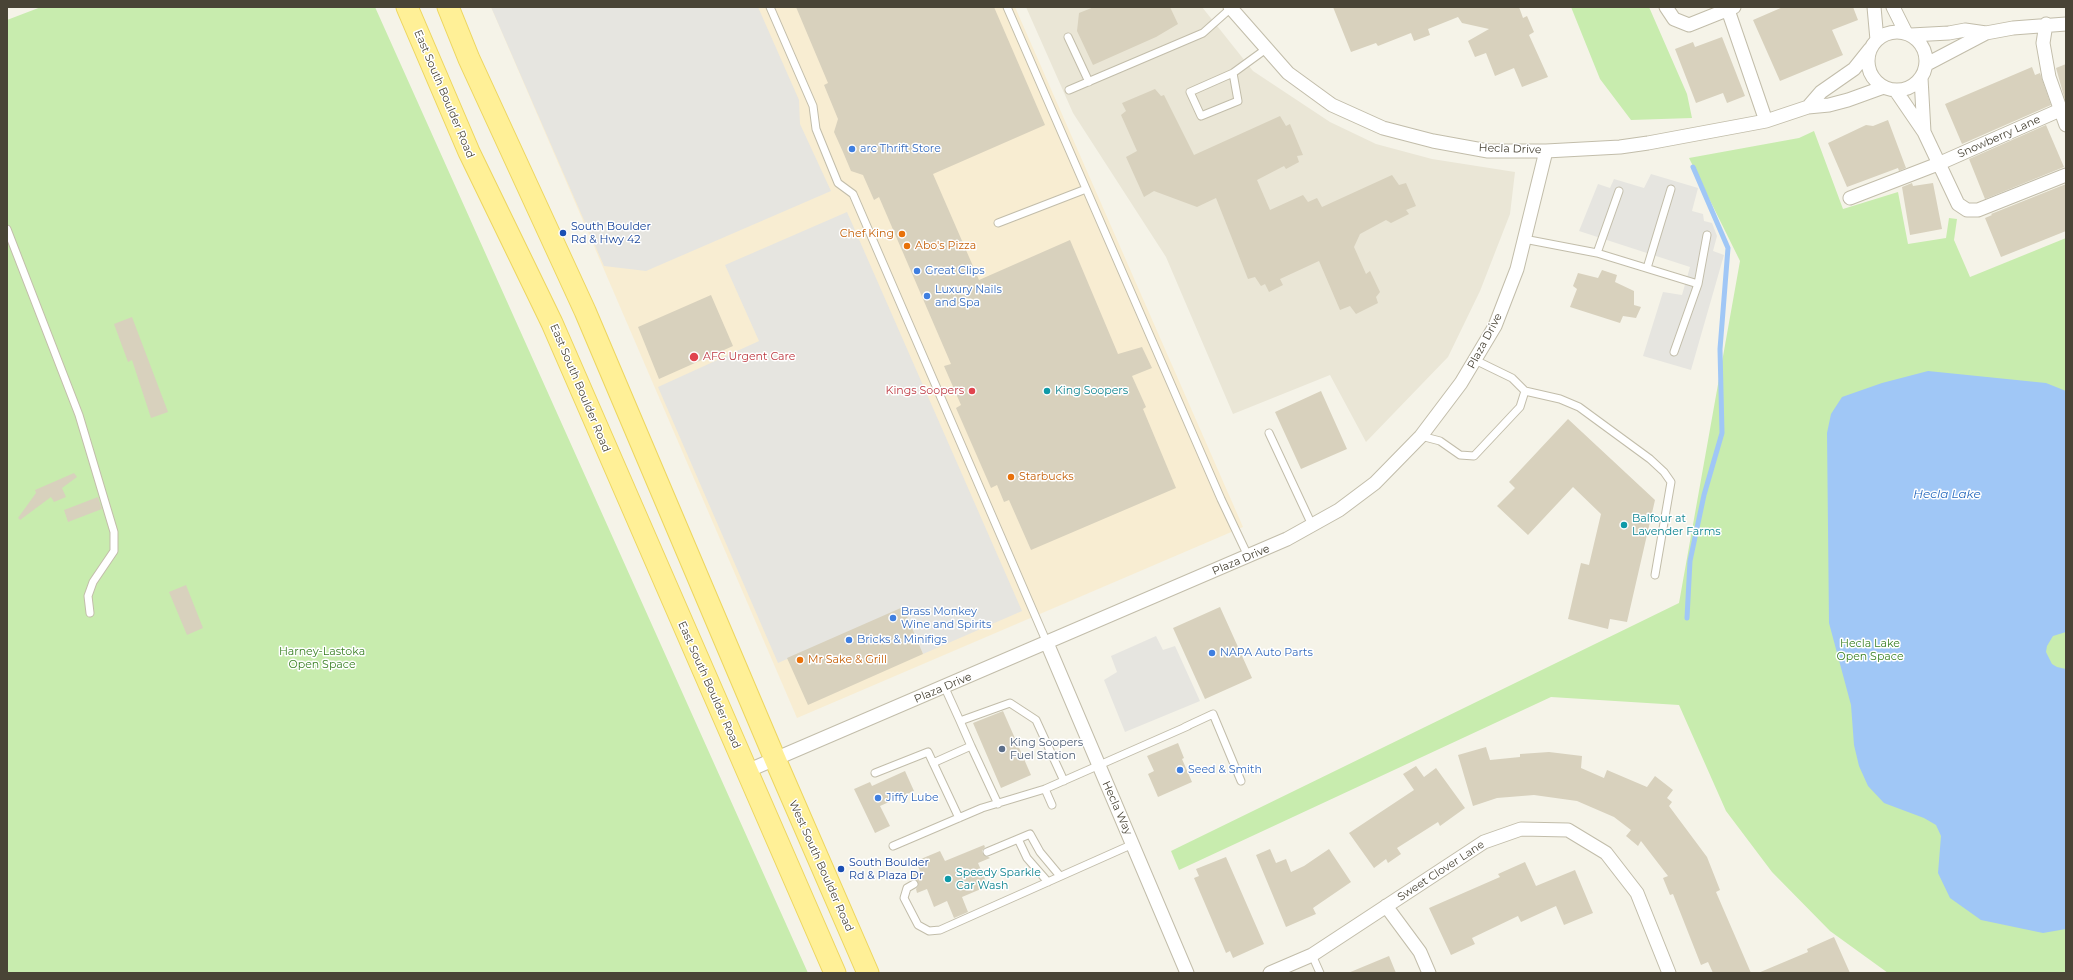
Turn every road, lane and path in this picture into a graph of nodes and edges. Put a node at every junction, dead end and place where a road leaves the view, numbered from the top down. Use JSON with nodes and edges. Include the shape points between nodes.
{"nodes":[{"id":1,"x":407,"y":7,"type":"edge"},
{"id":2,"x":448,"y":7,"type":"edge"},
{"id":3,"x":770,"y":7,"type":"edge"},
{"id":4,"x":1007,"y":7,"type":"edge"},
{"id":5,"x":1666,"y":7,"type":"edge"},
{"id":6,"x":1874,"y":7,"type":"edge"},
{"id":7,"x":1893,"y":7,"type":"edge"},
{"id":8,"x":1231,"y":8,"type":"edge"},
{"id":9,"x":1731,"y":8,"type":"edge"},
{"id":10,"x":2046,"y":24,"type":"junction"},
{"id":11,"x":2066,"y":24,"type":"edge"},
{"id":12,"x":1986,"y":33,"type":"junction"},
{"id":13,"x":1909,"y":34,"type":"junction"},
{"id":14,"x":1068,"y":38,"type":"dead end"},
{"id":15,"x":1873,"y":44,"type":"junction"},
{"id":16,"x":1266,"y":49,"type":"junction"},
{"id":17,"x":1927,"y":64,"type":"junction"},
{"id":18,"x":1233,"y":73,"type":"junction"},
{"id":19,"x":1921,"y":78,"type":"junction"},
{"id":20,"x":1089,"y":82,"type":"junction"},
{"id":21,"x":1890,"y":89,"type":"junction"},
{"id":22,"x":1069,"y":90,"type":"dead end"},
{"id":23,"x":1808,"y":107,"type":"junction"},
{"id":24,"x":2060,"y":110,"type":"junction"},
{"id":25,"x":1766,"y":121,"type":"junction"},
{"id":26,"x":2066,"y":125,"type":"edge"},
{"id":27,"x":1924,"y":132,"type":"junction"},
{"id":28,"x":1546,"y":151,"type":"junction"},
{"id":29,"x":1938,"y":164,"type":"junction"},
{"id":30,"x":2066,"y":175,"type":"edge"},
{"id":31,"x":1086,"y":189,"type":"junction"},
{"id":32,"x":1671,"y":189,"type":"dead end"},
{"id":33,"x":1619,"y":191,"type":"dead end"},
{"id":34,"x":1850,"y":198,"type":"dead end"},
{"id":35,"x":998,"y":223,"type":"dead end"},
{"id":36,"x":7,"y":229,"type":"edge"},
{"id":37,"x":1707,"y":235,"type":"dead end"},
{"id":38,"x":1524,"y":239,"type":"junction"},
{"id":39,"x":1597,"y":253,"type":"junction"},
{"id":40,"x":1647,"y":268,"type":"junction"},
{"id":41,"x":1698,"y":284,"type":"junction"},
{"id":42,"x":1674,"y":352,"type":"dead end"},
{"id":43,"x":1475,"y":360,"type":"junction"},
{"id":44,"x":1525,"y":391,"type":"junction"},
{"id":45,"x":1269,"y":433,"type":"dead end"},
{"id":46,"x":1421,"y":436,"type":"junction"},
{"id":47,"x":1312,"y":525,"type":"junction"},
{"id":48,"x":1248,"y":556,"type":"junction"},
{"id":49,"x":1655,"y":574,"type":"dead end"},
{"id":50,"x":90,"y":613,"type":"dead end"},
{"id":51,"x":1047,"y":644,"type":"junction"},
{"id":52,"x":945,"y":688,"type":"junction"},
{"id":53,"x":960,"y":721,"type":"junction"},
{"id":54,"x":971,"y":746,"type":"junction"},
{"id":55,"x":775,"y":759,"type":"junction"},
{"id":56,"x":933,"y":762,"type":"junction"},
{"id":57,"x":1098,"y":765,"type":"junction"},
{"id":58,"x":748,"y":771,"type":"junction"},
{"id":59,"x":875,"y":773,"type":"dead end"},
{"id":60,"x":1064,"y":781,"type":"junction"},
{"id":61,"x":1241,"y":781,"type":"dead end"},
{"id":62,"x":1045,"y":789,"type":"junction"},
{"id":63,"x":998,"y":804,"type":"junction"},
{"id":64,"x":1052,"y":805,"type":"dead end"},
{"id":65,"x":959,"y":818,"type":"junction"},
{"id":66,"x":1018,"y":839,"type":"junction"},
{"id":67,"x":1133,"y":844,"type":"junction"},
{"id":68,"x":893,"y":846,"type":"dead end"},
{"id":69,"x":988,"y":852,"type":"dead end"},
{"id":70,"x":1060,"y":876,"type":"junction"},
{"id":71,"x":1048,"y":882,"type":"junction"},
{"id":72,"x":914,"y":884,"type":"dead end"},
{"id":73,"x":1386,"y":906,"type":"junction"},
{"id":74,"x":1312,"y":955,"type":"junction"},
{"id":75,"x":835,"y":973,"type":"edge"},
{"id":76,"x":868,"y":973,"type":"edge"},
{"id":77,"x":1187,"y":973,"type":"edge"},
{"id":78,"x":1270,"y":973,"type":"edge"},
{"id":79,"x":1320,"y":973,"type":"edge"},
{"id":80,"x":1429,"y":973,"type":"edge"},
{"id":81,"x":1669,"y":973,"type":"edge"}],
"edges":[{"from":1,"to":58,"type":"main road","name":"East South Boulder Road","via":[[469,152],[552,323]]},
{"from":2,"to":55,"type":"main road","via":[[472,66],[585,311]]},
{"from":3,"to":51,"type":"lane","via":[[812,106],[816,129],[835,176],[838,182],[853,194]]},
{"from":4,"to":31,"type":"lane"},
{"from":5,"to":9,"type":"street","via":[[1674,19],[1682,24],[1689,24]]},
{"from":6,"to":15,"type":"street"},
{"from":7,"to":13,"type":"street"},
{"from":8,"to":16,"type":"street","name":"Hecla Drive"},
{"from":8,"to":20,"type":"lane","via":[[1203,33]]},
{"from":9,"to":25,"type":"street"},
{"from":10,"to":11,"type":"street"},
{"from":10,"to":12,"type":"street"},
{"from":10,"to":24,"type":"street","via":[[2044,50],[2049,77]]},
{"from":12,"to":13,"type":"street","via":[[1965,30]]},
{"from":12,"to":17,"type":"street"},
{"from":13,"to":15,"type":"street","via":[[1896,31],[1886,34]]},
{"from":13,"to":17,"type":"street","via":[[1923,47]]},
{"from":14,"to":20,"type":"lane"},
{"from":15,"to":21,"type":"street","via":[[1867,60],[1869,71],[1875,80]]},
{"from":15,"to":23,"type":"street","via":[[1854,69],[1821,92]]},
{"from":16,"to":18,"type":"lane"},
{"from":16,"to":28,"type":"street","name":"Hecla Drive","via":[[1288,73],[1332,104],[1384,128],[1433,141],[1488,150]]},
{"from":17,"to":19,"type":"street"},
{"from":18,"to":18,"type":"lane","via":[[1190,92],[1201,116],[1238,101]]},
{"from":19,"to":21,"type":"street","via":[[1910,88]]},
{"from":19,"to":27,"type":"street"},
{"from":20,"to":22,"type":"lane"},
{"from":21,"to":23,"type":"street","name":"Hecla Drive","via":[[1829,105]]},
{"from":21,"to":27,"type":"street"},
{"from":23,"to":25,"type":"street","name":"Hecla Drive"},
{"from":24,"to":26,"type":"street"},
{"from":24,"to":29,"type":"street","name":"Snowberry Lane"},
{"from":25,"to":28,"type":"street","name":"Hecla Drive","via":[[1620,147]]},
{"from":27,"to":29,"type":"street"},
{"from":28,"to":38,"type":"street","name":"Plaza Drive"},
{"from":29,"to":30,"type":"street","via":[[1958,204],[1967,210],[1978,210]]},
{"from":29,"to":34,"type":"street","name":"Snowberry Lane"},
{"from":31,"to":35,"type":"lane"},
{"from":31,"to":48,"type":"lane"},
{"from":32,"to":40,"type":"lane"},
{"from":33,"to":39,"type":"lane"},
{"from":36,"to":50,"type":"lane","via":[[79,415],[112,525],[114,551],[93,582],[88,596]]},
{"from":37,"to":41,"type":"lane"},
{"from":38,"to":39,"type":"lane"},
{"from":38,"to":43,"type":"street","name":"Plaza Drive","via":[[1517,269],[1495,326]]},
{"from":39,"to":40,"type":"lane"},
{"from":40,"to":41,"type":"lane"},
{"from":41,"to":42,"type":"lane"},
{"from":43,"to":44,"type":"lane","via":[[1512,378]]},
{"from":43,"to":46,"type":"street","name":"Plaza Drive"},
{"from":44,"to":46,"type":"lane","via":[[1520,407],[1474,456],[1460,455],[1440,441]]},
{"from":44,"to":49,"type":"lane","via":[[1560,399],[1578,407],[1664,472],[1671,482]]},
{"from":45,"to":47,"type":"lane"},
{"from":46,"to":47,"type":"street","name":"Plaza Drive","via":[[1375,483],[1339,510]]},
{"from":47,"to":48,"type":"street","name":"Plaza Drive"},
{"from":48,"to":51,"type":"street","name":"Plaza Drive"},
{"from":51,"to":52,"type":"street","name":"Plaza Drive"},
{"from":51,"to":57,"type":"street","name":"Hecla Way"},
{"from":52,"to":53,"type":"lane"},
{"from":52,"to":55,"type":"street","name":"Plaza Drive"},
{"from":53,"to":54,"type":"lane"},
{"from":53,"to":60,"type":"lane","via":[[1010,703],[1036,720]]},
{"from":54,"to":56,"type":"lane"},
{"from":54,"to":63,"type":"lane"},
{"from":55,"to":58,"type":"street","name":"Plaza Drive"},
{"from":55,"to":76,"type":"main road","name":"West South Boulder Road"},
{"from":56,"to":59,"type":"lane","via":[[928,752]]},
{"from":56,"to":65,"type":"lane"},
{"from":57,"to":60,"type":"lane"},
{"from":57,"to":61,"type":"lane","via":[[1213,714]]},
{"from":57,"to":67,"type":"street","name":"Hecla Way"},
{"from":58,"to":75,"type":"main road"},
{"from":60,"to":62,"type":"lane"},
{"from":62,"to":63,"type":"lane"},
{"from":62,"to":64,"type":"lane"},
{"from":63,"to":65,"type":"lane"},
{"from":65,"to":68,"type":"lane"},
{"from":66,"to":69,"type":"lane"},
{"from":66,"to":70,"type":"lane","via":[[1030,834],[1040,852]]},
{"from":66,"to":71,"type":"lane","via":[[1027,858]]},
{"from":67,"to":70,"type":"lane"},
{"from":67,"to":77,"type":"street","name":"Hecla Way"},
{"from":70,"to":71,"type":"lane"},
{"from":71,"to":72,"type":"lane","via":[[940,930],[929,931],[918,925],[904,898],[907,888]]},
{"from":73,"to":74,"type":"street","name":"Sweet Clover Lane"},
{"from":73,"to":80,"type":"street","via":[[1420,952]]},
{"from":73,"to":81,"type":"street","name":"Sweet Clover Lane","via":[[1484,842],[1522,829],[1568,830],[1606,853],[1637,893]]},
{"from":74,"to":78,"type":"street","name":"Sweet Clover Lane"},
{"from":74,"to":79,"type":"lane"}]}
